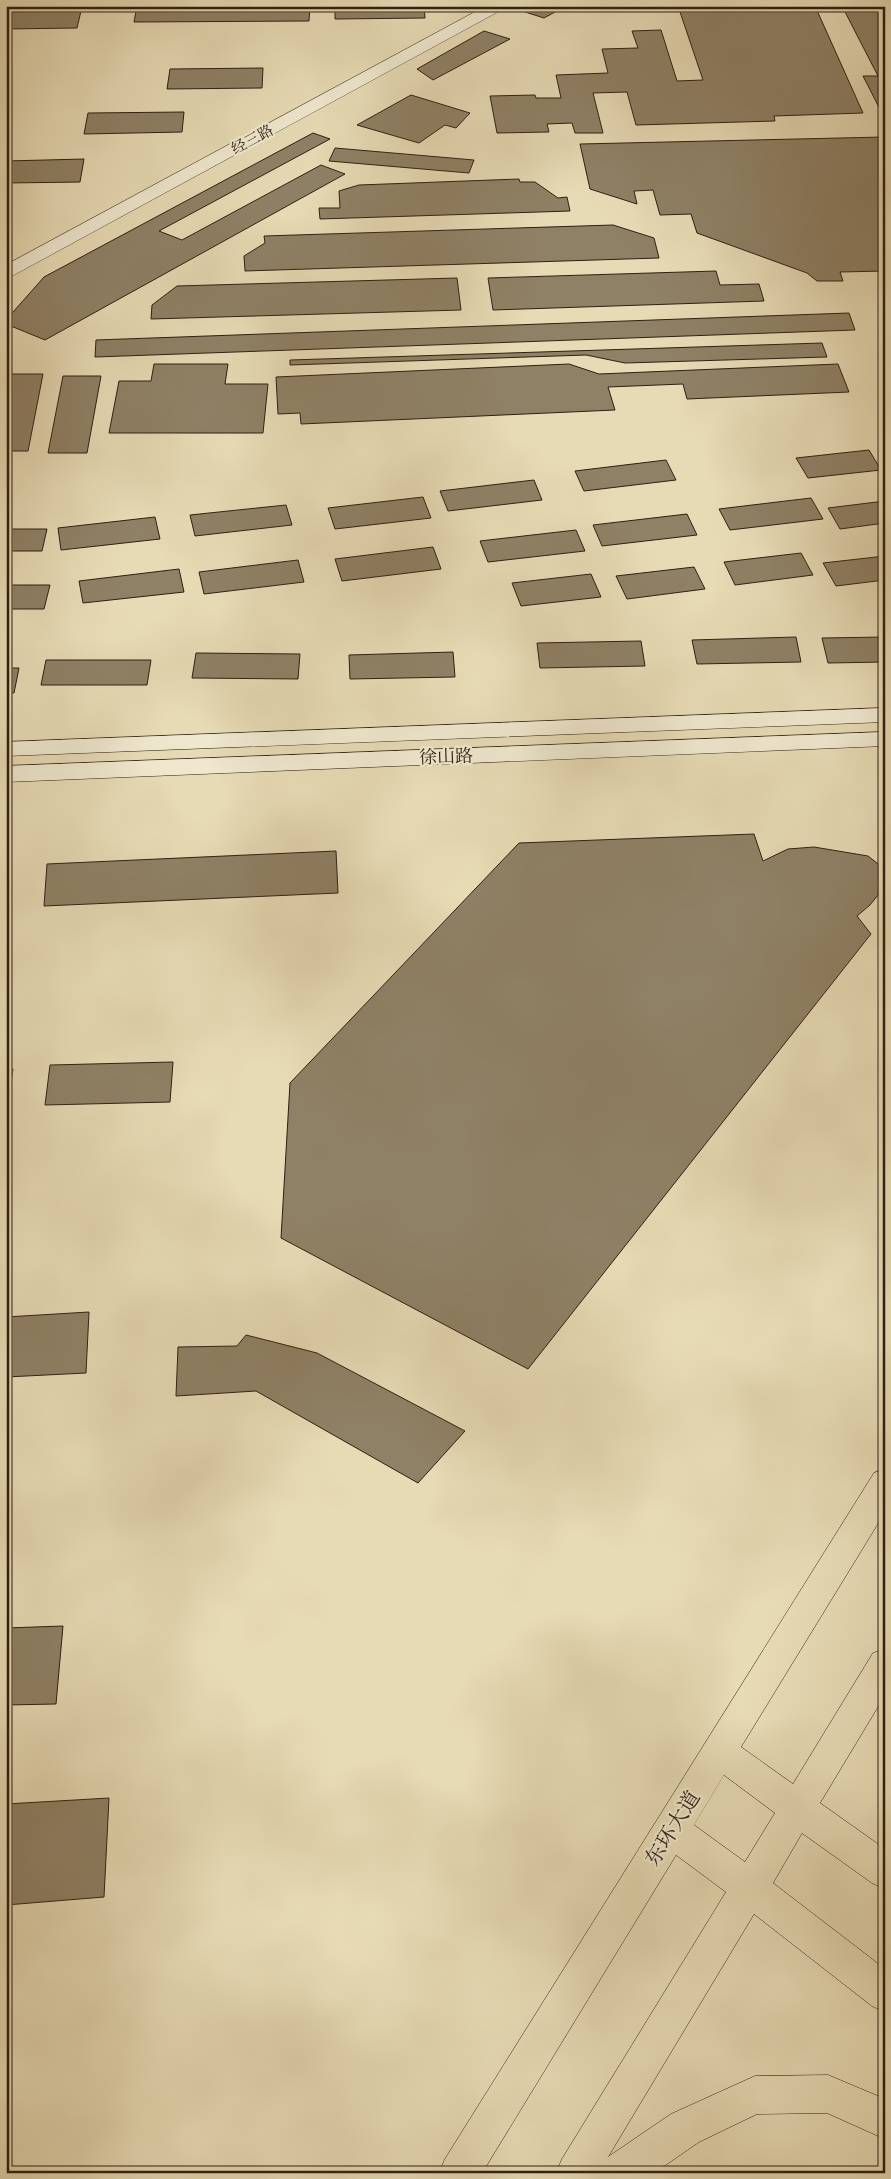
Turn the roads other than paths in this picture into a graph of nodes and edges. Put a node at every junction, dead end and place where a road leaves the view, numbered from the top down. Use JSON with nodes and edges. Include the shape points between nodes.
{"nodes":[{"id":1,"x":498,"y":6,"type":"edge"},
{"id":2,"x":6,"y":272,"type":"edge"},
{"id":3,"x":885,"y":715,"type":"edge"},
{"id":4,"x":885,"y":738,"type":"edge"},
{"id":5,"x":6,"y":749,"type":"edge"},
{"id":6,"x":6,"y":774,"type":"edge"},
{"id":7,"x":885,"y":1483,"type":"edge"},
{"id":8,"x":885,"y":1664,"type":"edge"},
{"id":9,"x":720,"y":1752,"type":"junction"},
{"id":10,"x":798,"y":1809,"type":"junction"},
{"id":11,"x":670,"y":1829,"type":"junction"},
{"id":12,"x":885,"y":1870,"type":"edge"},
{"id":13,"x":749,"y":1887,"type":"junction"},
{"id":14,"x":885,"y":1993,"type":"edge"},
{"id":15,"x":885,"y":2119,"type":"edge"},
{"id":16,"x":459,"y":2173,"type":"edge"},
{"id":17,"x":576,"y":2173,"type":"edge"},
{"id":18,"x":619,"y":2173,"type":"edge"}],
"edges":[{"from":1,"to":2,"type":"main road","name":"经三路"},
{"from":3,"to":5,"type":"main road","name":"徐山路"},
{"from":4,"to":6,"type":"main road","name":"徐山路"},
{"from":7,"to":9,"type":"main road","name":"东环大道"},
{"from":8,"to":10,"type":"main road"},
{"from":9,"to":10,"type":"main road"},
{"from":9,"to":11,"type":"main road","name":"东环大道"},
{"from":10,"to":12,"type":"main road"},
{"from":10,"to":13,"type":"main road"},
{"from":11,"to":13,"type":"main road"},
{"from":11,"to":16,"type":"main road","name":"东环大道"},
{"from":13,"to":14,"type":"main road"},
{"from":13,"to":17,"type":"main road"},
{"from":15,"to":18,"type":"main road","via":[[828,2094],[755,2095],[685,2128]]}]}
